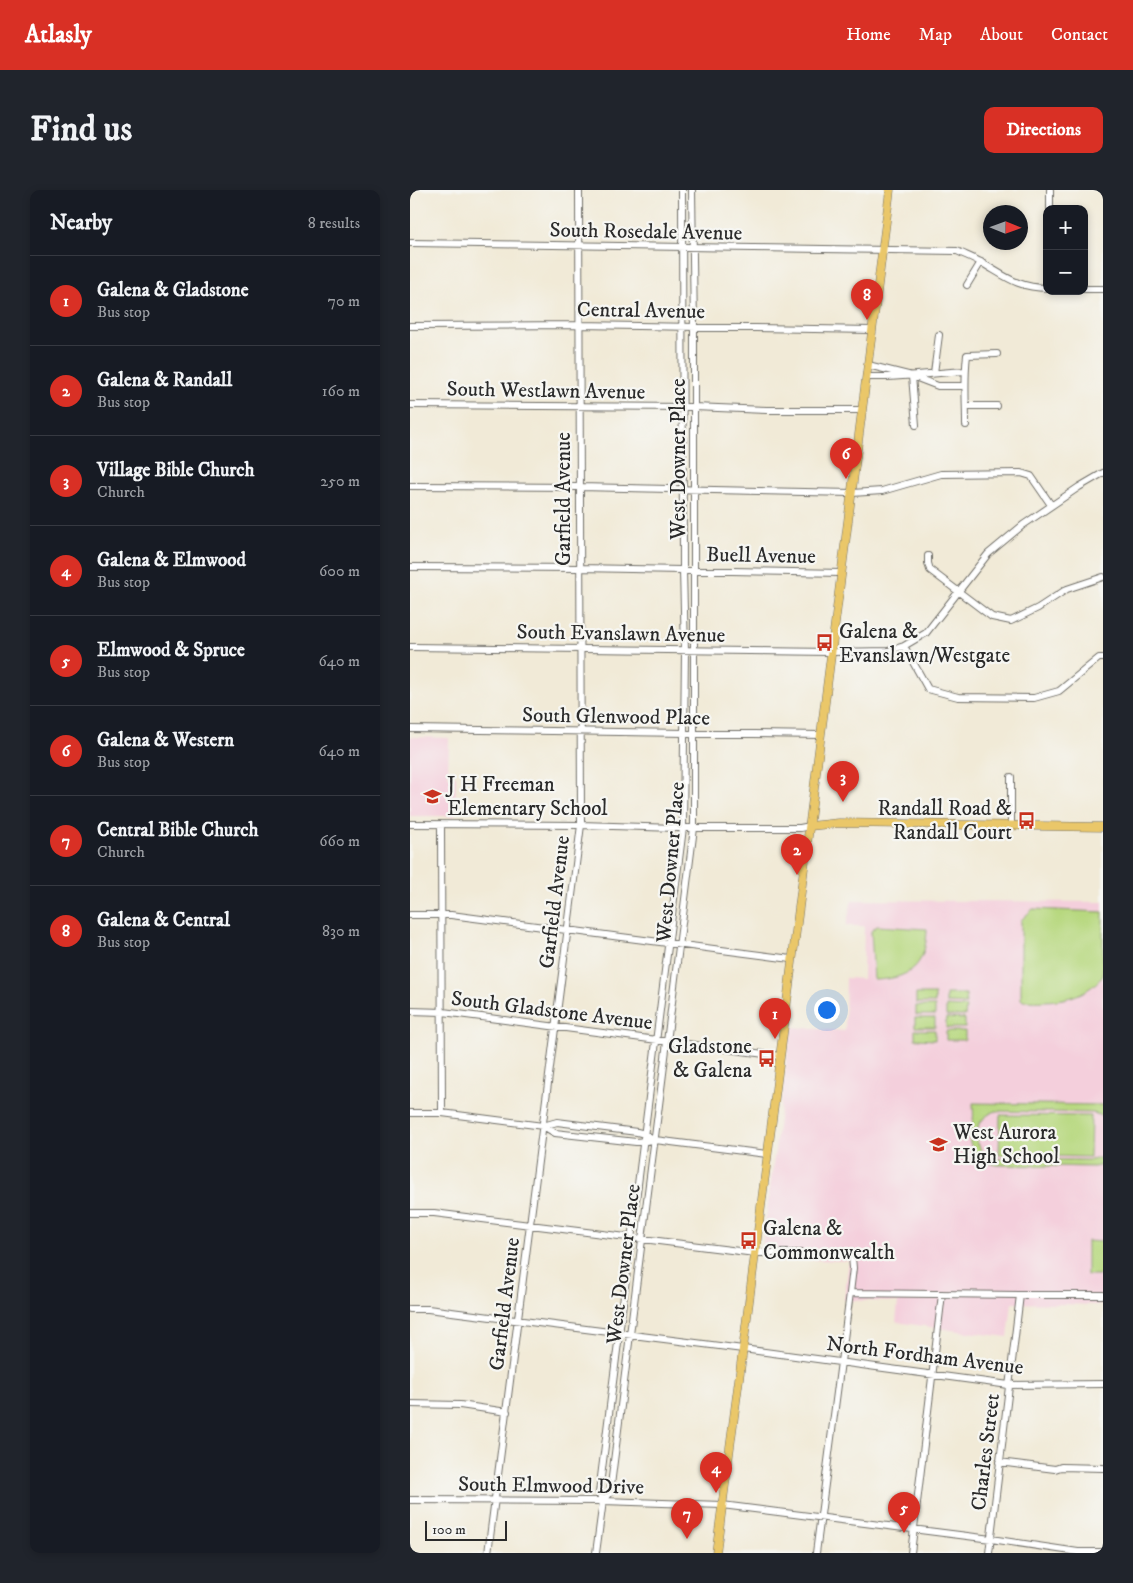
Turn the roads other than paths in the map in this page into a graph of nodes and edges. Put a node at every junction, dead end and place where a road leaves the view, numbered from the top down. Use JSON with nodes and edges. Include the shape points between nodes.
{"nodes":[{"id":1,"x":580,"y":190,"type":"edge"},
{"id":2,"x":682,"y":190,"type":"edge"},
{"id":3,"x":692,"y":190,"type":"edge"},
{"id":4,"x":890,"y":190,"type":"edge"},
{"id":5,"x":1050,"y":190,"type":"edge"},
{"id":6,"x":1050,"y":205,"type":"edge"},
{"id":7,"x":410,"y":243,"type":"edge"},
{"id":8,"x":579,"y":245,"type":"junction"},
{"id":9,"x":682,"y":247,"type":"junction"},
{"id":10,"x":693,"y":247,"type":"junction"},
{"id":11,"x":882,"y":250,"type":"junction"},
{"id":12,"x":981,"y":262,"type":"junction"},
{"id":13,"x":967,"y":285,"type":"dead end"},
{"id":14,"x":1043,"y":288,"type":"edge"},
{"id":15,"x":1088,"y":288,"type":"edge"},
{"id":16,"x":1103,"y":289,"type":"edge"},
{"id":17,"x":410,"y":326,"type":"edge"},
{"id":18,"x":580,"y":326,"type":"junction"},
{"id":19,"x":682,"y":328,"type":"junction"},
{"id":20,"x":694,"y":328,"type":"junction"},
{"id":21,"x":872,"y":330,"type":"junction"},
{"id":22,"x":940,"y":335,"type":"dead end"},
{"id":23,"x":997,"y":354,"type":"dead end"},
{"id":24,"x":868,"y":364,"type":"junction"},
{"id":25,"x":965,"y":371,"type":"junction"},
{"id":26,"x":934,"y":373,"type":"junction"},
{"id":27,"x":912,"y":376,"type":"junction"},
{"id":28,"x":867,"y":377,"type":"junction"},
{"id":29,"x":964,"y":386,"type":"junction"},
{"id":30,"x":410,"y":405,"type":"edge"},
{"id":31,"x":966,"y":406,"type":"junction"},
{"id":32,"x":997,"y":406,"type":"dead end"},
{"id":33,"x":579,"y":407,"type":"junction"},
{"id":34,"x":682,"y":407,"type":"junction"},
{"id":35,"x":694,"y":407,"type":"junction"},
{"id":36,"x":862,"y":410,"type":"junction"},
{"id":37,"x":916,"y":425,"type":"dead end"},
{"id":38,"x":966,"y":425,"type":"dead end"},
{"id":39,"x":1103,"y":473,"type":"edge"},
{"id":40,"x":410,"y":486,"type":"edge"},
{"id":41,"x":580,"y":487,"type":"junction"},
{"id":42,"x":683,"y":489,"type":"junction"},
{"id":43,"x":694,"y":489,"type":"junction"},
{"id":44,"x":852,"y":493,"type":"junction"},
{"id":45,"x":1051,"y":505,"type":"junction"},
{"id":46,"x":928,"y":556,"type":"dead end"},
{"id":47,"x":410,"y":568,"type":"edge"},
{"id":48,"x":580,"y":568,"type":"junction"},
{"id":49,"x":683,"y":570,"type":"junction"},
{"id":50,"x":694,"y":570,"type":"junction"},
{"id":51,"x":841,"y":573,"type":"junction"},
{"id":52,"x":1103,"y":577,"type":"edge"},
{"id":53,"x":959,"y":592,"type":"junction"},
{"id":54,"x":904,"y":646,"type":"junction"},
{"id":55,"x":410,"y":647,"type":"edge"},
{"id":56,"x":580,"y":648,"type":"junction"},
{"id":57,"x":684,"y":651,"type":"junction"},
{"id":58,"x":695,"y":651,"type":"junction"},
{"id":59,"x":831,"y":652,"type":"junction"},
{"id":60,"x":1103,"y":658,"type":"edge"},
{"id":61,"x":410,"y":730,"type":"edge"},
{"id":62,"x":580,"y":732,"type":"junction"},
{"id":63,"x":684,"y":733,"type":"junction"},
{"id":64,"x":695,"y":733,"type":"junction"},
{"id":65,"x":821,"y":735,"type":"junction"},
{"id":66,"x":1011,"y":777,"type":"dead end"},
{"id":67,"x":410,"y":824,"type":"edge"},
{"id":68,"x":441,"y":825,"type":"junction"},
{"id":69,"x":581,"y":825,"type":"junction"},
{"id":70,"x":1011,"y":825,"type":"junction"},
{"id":71,"x":810,"y":826,"type":"junction"},
{"id":72,"x":1103,"y":826,"type":"edge"},
{"id":73,"x":683,"y":828,"type":"junction"},
{"id":74,"x":694,"y":828,"type":"junction"},
{"id":75,"x":410,"y":915,"type":"edge"},
{"id":76,"x":442,"y":915,"type":"junction"},
{"id":77,"x":567,"y":931,"type":"junction"},
{"id":78,"x":669,"y":944,"type":"junction"},
{"id":79,"x":679,"y":945,"type":"junction"},
{"id":80,"x":791,"y":960,"type":"junction"},
{"id":81,"x":410,"y":1011,"type":"edge"},
{"id":82,"x":443,"y":1012,"type":"junction"},
{"id":83,"x":555,"y":1027,"type":"junction"},
{"id":84,"x":656,"y":1040,"type":"junction"},
{"id":85,"x":668,"y":1042,"type":"junction"},
{"id":86,"x":780,"y":1056,"type":"junction"},
{"id":87,"x":410,"y":1113,"type":"edge"},
{"id":88,"x":442,"y":1113,"type":"junction"},
{"id":89,"x":543,"y":1126,"type":"junction"},
{"id":90,"x":645,"y":1134,"type":"junction"},
{"id":91,"x":655,"y":1140,"type":"junction"},
{"id":92,"x":644,"y":1141,"type":"junction"},
{"id":93,"x":767,"y":1154,"type":"junction"},
{"id":94,"x":410,"y":1213,"type":"edge"},
{"id":95,"x":530,"y":1225,"type":"junction"},
{"id":96,"x":632,"y":1237,"type":"junction"},
{"id":97,"x":642,"y":1238,"type":"junction"},
{"id":98,"x":755,"y":1253,"type":"junction"},
{"id":99,"x":850,"y":1293,"type":"junction"},
{"id":100,"x":942,"y":1294,"type":"junction"},
{"id":101,"x":1020,"y":1295,"type":"junction"},
{"id":102,"x":1103,"y":1295,"type":"edge"},
{"id":103,"x":410,"y":1309,"type":"edge"},
{"id":104,"x":518,"y":1321,"type":"junction"},
{"id":105,"x":619,"y":1333,"type":"junction"},
{"id":106,"x":630,"y":1334,"type":"junction"},
{"id":107,"x":743,"y":1348,"type":"junction"},
{"id":108,"x":841,"y":1362,"type":"junction"},
{"id":109,"x":932,"y":1375,"type":"junction"},
{"id":110,"x":1103,"y":1384,"type":"edge"},
{"id":111,"x":1009,"y":1385,"type":"junction"},
{"id":112,"x":410,"y":1404,"type":"edge"},
{"id":113,"x":507,"y":1412,"type":"junction"},
{"id":114,"x":999,"y":1462,"type":"junction"},
{"id":115,"x":1103,"y":1468,"type":"edge"},
{"id":116,"x":410,"y":1500,"type":"edge"},
{"id":117,"x":496,"y":1500,"type":"junction"},
{"id":118,"x":603,"y":1501,"type":"junction"},
{"id":119,"x":722,"y":1505,"type":"junction"},
{"id":120,"x":821,"y":1518,"type":"junction"},
{"id":121,"x":914,"y":1529,"type":"junction"},
{"id":122,"x":991,"y":1539,"type":"junction"},
{"id":123,"x":1103,"y":1552,"type":"edge"},
{"id":124,"x":488,"y":1553,"type":"edge"},
{"id":125,"x":596,"y":1553,"type":"edge"},
{"id":126,"x":716,"y":1553,"type":"edge"},
{"id":127,"x":816,"y":1553,"type":"edge"},
{"id":128,"x":910,"y":1553,"type":"edge"},
{"id":129,"x":989,"y":1553,"type":"edge"}],
"edges":[{"from":1,"to":8,"type":"street","name":"Garfield Avenue"},
{"from":2,"to":9,"type":"street","name":"West Downer Place"},
{"from":3,"to":10,"type":"street","name":"West Downer Place"},
{"from":4,"to":11,"type":"main road"},
{"from":5,"to":6,"type":"street"},
{"from":7,"to":8,"type":"street","name":"South Rosedale Avenue"},
{"from":8,"to":9,"type":"street","name":"South Rosedale Avenue"},
{"from":8,"to":18,"type":"street","name":"Garfield Avenue"},
{"from":9,"to":10,"type":"street","name":"South Rosedale Avenue"},
{"from":9,"to":19,"type":"street","name":"West Downer Place"},
{"from":10,"to":11,"type":"street","name":"South Rosedale Avenue"},
{"from":10,"to":20,"type":"street","name":"West Downer Place"},
{"from":11,"to":12,"type":"street","name":"South Rosedale Avenue","via":[[957,251]]},
{"from":11,"to":21,"type":"main road"},
{"from":12,"to":13,"type":"street"},
{"from":12,"to":14,"type":"street","name":"South Rosedale Avenue","via":[[1006,279],[1032,288]]},
{"from":15,"to":16,"type":"street"},
{"from":17,"to":18,"type":"street","name":"Central Avenue"},
{"from":18,"to":19,"type":"street","name":"Central Avenue"},
{"from":18,"to":33,"type":"street","name":"Garfield Avenue"},
{"from":19,"to":20,"type":"street","name":"Central Avenue"},
{"from":19,"to":34,"type":"street","name":"West Downer Place"},
{"from":20,"to":21,"type":"street","name":"Central Avenue"},
{"from":20,"to":35,"type":"street","name":"West Downer Place"},
{"from":21,"to":24,"type":"main road"},
{"from":22,"to":26,"type":"street"},
{"from":23,"to":25,"type":"street","via":[[967,355]]},
{"from":24,"to":27,"type":"street"},
{"from":24,"to":28,"type":"main road"},
{"from":25,"to":26,"type":"street"},
{"from":25,"to":29,"type":"street"},
{"from":26,"to":27,"type":"street"},
{"from":27,"to":28,"type":"street"},
{"from":27,"to":29,"type":"street","via":[[938,386]]},
{"from":27,"to":37,"type":"street"},
{"from":28,"to":36,"type":"main road"},
{"from":29,"to":31,"type":"street"},
{"from":30,"to":33,"type":"street","name":"South Westlawn Avenue"},
{"from":31,"to":32,"type":"street"},
{"from":31,"to":38,"type":"street"},
{"from":33,"to":34,"type":"street","name":"South Westlawn Avenue"},
{"from":33,"to":41,"type":"street","name":"Garfield Avenue"},
{"from":34,"to":35,"type":"street","name":"South Westlawn Avenue"},
{"from":34,"to":42,"type":"street","name":"West Downer Place"},
{"from":35,"to":36,"type":"street","name":"South Westlawn Avenue"},
{"from":35,"to":43,"type":"street","name":"West Downer Place"},
{"from":36,"to":44,"type":"main road"},
{"from":39,"to":45,"type":"street","name":"South Evanslawn Avenue"},
{"from":40,"to":41,"type":"street"},
{"from":41,"to":42,"type":"street"},
{"from":41,"to":48,"type":"street","name":"Garfield Avenue"},
{"from":42,"to":43,"type":"street"},
{"from":42,"to":49,"type":"street","name":"West Downer Place"},
{"from":43,"to":44,"type":"street"},
{"from":43,"to":50,"type":"street","name":"West Downer Place"},
{"from":44,"to":45,"type":"street","via":[[882,492],[940,474],[1021,473],[1031,476]]},
{"from":44,"to":51,"type":"main road"},
{"from":45,"to":53,"type":"street","name":"South Evanslawn Avenue","via":[[988,554]]},
{"from":46,"to":53,"type":"street","via":[[930,570]]},
{"from":47,"to":48,"type":"street","name":"Buell Avenue"},
{"from":48,"to":49,"type":"street","name":"Buell Avenue"},
{"from":48,"to":56,"type":"street","name":"Garfield Avenue"},
{"from":49,"to":50,"type":"street","name":"Buell Avenue"},
{"from":49,"to":57,"type":"street","name":"West Downer Place"},
{"from":50,"to":51,"type":"street","name":"Buell Avenue"},
{"from":50,"to":58,"type":"street","name":"West Downer Place"},
{"from":51,"to":59,"type":"main road"},
{"from":52,"to":53,"type":"street","via":[[1067,589],[1011,621],[992,617]]},
{"from":53,"to":54,"type":"street","name":"South Evanslawn Avenue","via":[[926,633]]},
{"from":54,"to":59,"type":"street","name":"South Evanslawn Avenue","via":[[888,651]]},
{"from":54,"to":60,"type":"street","via":[[928,689],[958,697],[1034,698],[1058,691]]},
{"from":55,"to":56,"type":"street","name":"South Evanslawn Avenue"},
{"from":56,"to":57,"type":"street","name":"South Evanslawn Avenue"},
{"from":56,"to":62,"type":"street","name":"Garfield Avenue"},
{"from":57,"to":58,"type":"street","name":"South Evanslawn Avenue"},
{"from":57,"to":63,"type":"street","name":"West Downer Place"},
{"from":58,"to":59,"type":"street","name":"South Evanslawn Avenue"},
{"from":58,"to":64,"type":"street","name":"West Downer Place"},
{"from":59,"to":65,"type":"main road"},
{"from":61,"to":62,"type":"street","name":"South Glenwood Place"},
{"from":62,"to":63,"type":"street","name":"South Glenwood Place"},
{"from":62,"to":69,"type":"street","name":"Garfield Avenue"},
{"from":63,"to":64,"type":"street","name":"South Glenwood Place"},
{"from":63,"to":73,"type":"street","name":"West Downer Place"},
{"from":64,"to":65,"type":"street","name":"South Glenwood Place"},
{"from":64,"to":74,"type":"street","name":"West Downer Place"},
{"from":65,"to":71,"type":"main road"},
{"from":66,"to":70,"type":"street"},
{"from":67,"to":68,"type":"street"},
{"from":68,"to":69,"type":"street"},
{"from":68,"to":76,"type":"street"},
{"from":69,"to":73,"type":"street"},
{"from":69,"to":77,"type":"street","name":"Garfield Avenue"},
{"from":70,"to":71,"type":"main road","via":[[839,823]]},
{"from":70,"to":72,"type":"main road"},
{"from":71,"to":74,"type":"street"},
{"from":71,"to":80,"type":"main road"},
{"from":73,"to":74,"type":"street"},
{"from":73,"to":78,"type":"street","name":"West Downer Place"},
{"from":74,"to":79,"type":"street","name":"West Downer Place"},
{"from":75,"to":76,"type":"street"},
{"from":76,"to":77,"type":"street"},
{"from":76,"to":82,"type":"street"},
{"from":77,"to":78,"type":"street"},
{"from":77,"to":83,"type":"street","name":"Garfield Avenue"},
{"from":78,"to":79,"type":"street"},
{"from":78,"to":84,"type":"street","name":"West Downer Place"},
{"from":79,"to":80,"type":"street"},
{"from":79,"to":85,"type":"street","name":"West Downer Place"},
{"from":80,"to":86,"type":"main road"},
{"from":81,"to":82,"type":"street","name":"South Gladstone Avenue"},
{"from":82,"to":83,"type":"street","name":"South Gladstone Avenue"},
{"from":82,"to":88,"type":"street"},
{"from":83,"to":84,"type":"street","name":"South Gladstone Avenue"},
{"from":83,"to":89,"type":"street","name":"Garfield Avenue"},
{"from":84,"to":85,"type":"street","name":"South Gladstone Avenue"},
{"from":84,"to":90,"type":"street","name":"West Downer Place"},
{"from":85,"to":86,"type":"street","name":"South Gladstone Avenue"},
{"from":85,"to":91,"type":"street","name":"West Downer Place"},
{"from":86,"to":93,"type":"main road"},
{"from":87,"to":88,"type":"street"},
{"from":88,"to":89,"type":"street"},
{"from":89,"to":90,"type":"street","via":[[557,1122]]},
{"from":89,"to":92,"type":"street","via":[[555,1133]]},
{"from":89,"to":95,"type":"street","name":"Garfield Avenue"},
{"from":90,"to":91,"type":"street"},
{"from":90,"to":92,"type":"street","name":"West Downer Place"},
{"from":91,"to":92,"type":"street"},
{"from":91,"to":93,"type":"street"},
{"from":91,"to":97,"type":"street","name":"West Downer Place"},
{"from":92,"to":96,"type":"street","name":"West Downer Place"},
{"from":93,"to":98,"type":"main road"},
{"from":94,"to":95,"type":"street"},
{"from":95,"to":96,"type":"street"},
{"from":95,"to":104,"type":"street","name":"Garfield Avenue"},
{"from":96,"to":97,"type":"street"},
{"from":96,"to":105,"type":"street","name":"West Downer Place"},
{"from":97,"to":98,"type":"street"},
{"from":97,"to":106,"type":"street","name":"West Downer Place"},
{"from":98,"to":99,"type":"street","via":[[848,1254],[853,1261]]},
{"from":98,"to":107,"type":"main road"},
{"from":99,"to":100,"type":"street"},
{"from":99,"to":108,"type":"street"},
{"from":100,"to":101,"type":"street"},
{"from":100,"to":109,"type":"street"},
{"from":101,"to":102,"type":"street"},
{"from":101,"to":111,"type":"street","name":"Charles Street"},
{"from":103,"to":104,"type":"street","name":"North Fordham Avenue"},
{"from":104,"to":105,"type":"street","name":"North Fordham Avenue"},
{"from":104,"to":113,"type":"street","name":"Garfield Avenue"},
{"from":105,"to":106,"type":"street","name":"North Fordham Avenue"},
{"from":105,"to":118,"type":"street","name":"West Downer Place","via":[[599,1493]]},
{"from":106,"to":107,"type":"street","name":"North Fordham Avenue"},
{"from":106,"to":118,"type":"street","name":"West Downer Place","via":[[610,1493]]},
{"from":107,"to":108,"type":"street","name":"North Fordham Avenue"},
{"from":107,"to":119,"type":"main road"},
{"from":108,"to":109,"type":"street","name":"North Fordham Avenue"},
{"from":108,"to":120,"type":"street"},
{"from":109,"to":111,"type":"street","name":"North Fordham Avenue"},
{"from":109,"to":121,"type":"street"},
{"from":110,"to":111,"type":"street","name":"North Fordham Avenue"},
{"from":111,"to":114,"type":"street","name":"Charles Street"},
{"from":112,"to":113,"type":"street","via":[[460,1405]]},
{"from":113,"to":117,"type":"street","name":"Garfield Avenue"},
{"from":114,"to":115,"type":"street","via":[[1055,1469]]},
{"from":114,"to":122,"type":"street","name":"Charles Street"},
{"from":116,"to":117,"type":"street","name":"South Elmwood Drive"},
{"from":117,"to":118,"type":"street","name":"South Elmwood Drive"},
{"from":117,"to":124,"type":"street","name":"Garfield Avenue"},
{"from":118,"to":119,"type":"street","name":"South Elmwood Drive"},
{"from":118,"to":125,"type":"street","name":"West Downer Place"},
{"from":119,"to":120,"type":"street","name":"South Elmwood Drive"},
{"from":119,"to":126,"type":"main road"},
{"from":120,"to":121,"type":"street","name":"South Elmwood Drive"},
{"from":120,"to":127,"type":"street"},
{"from":121,"to":122,"type":"street","name":"South Elmwood Drive"},
{"from":121,"to":128,"type":"street"},
{"from":122,"to":123,"type":"street","name":"South Elmwood Drive","via":[[1078,1552]]},
{"from":122,"to":129,"type":"street","name":"Charles Street"}]}
